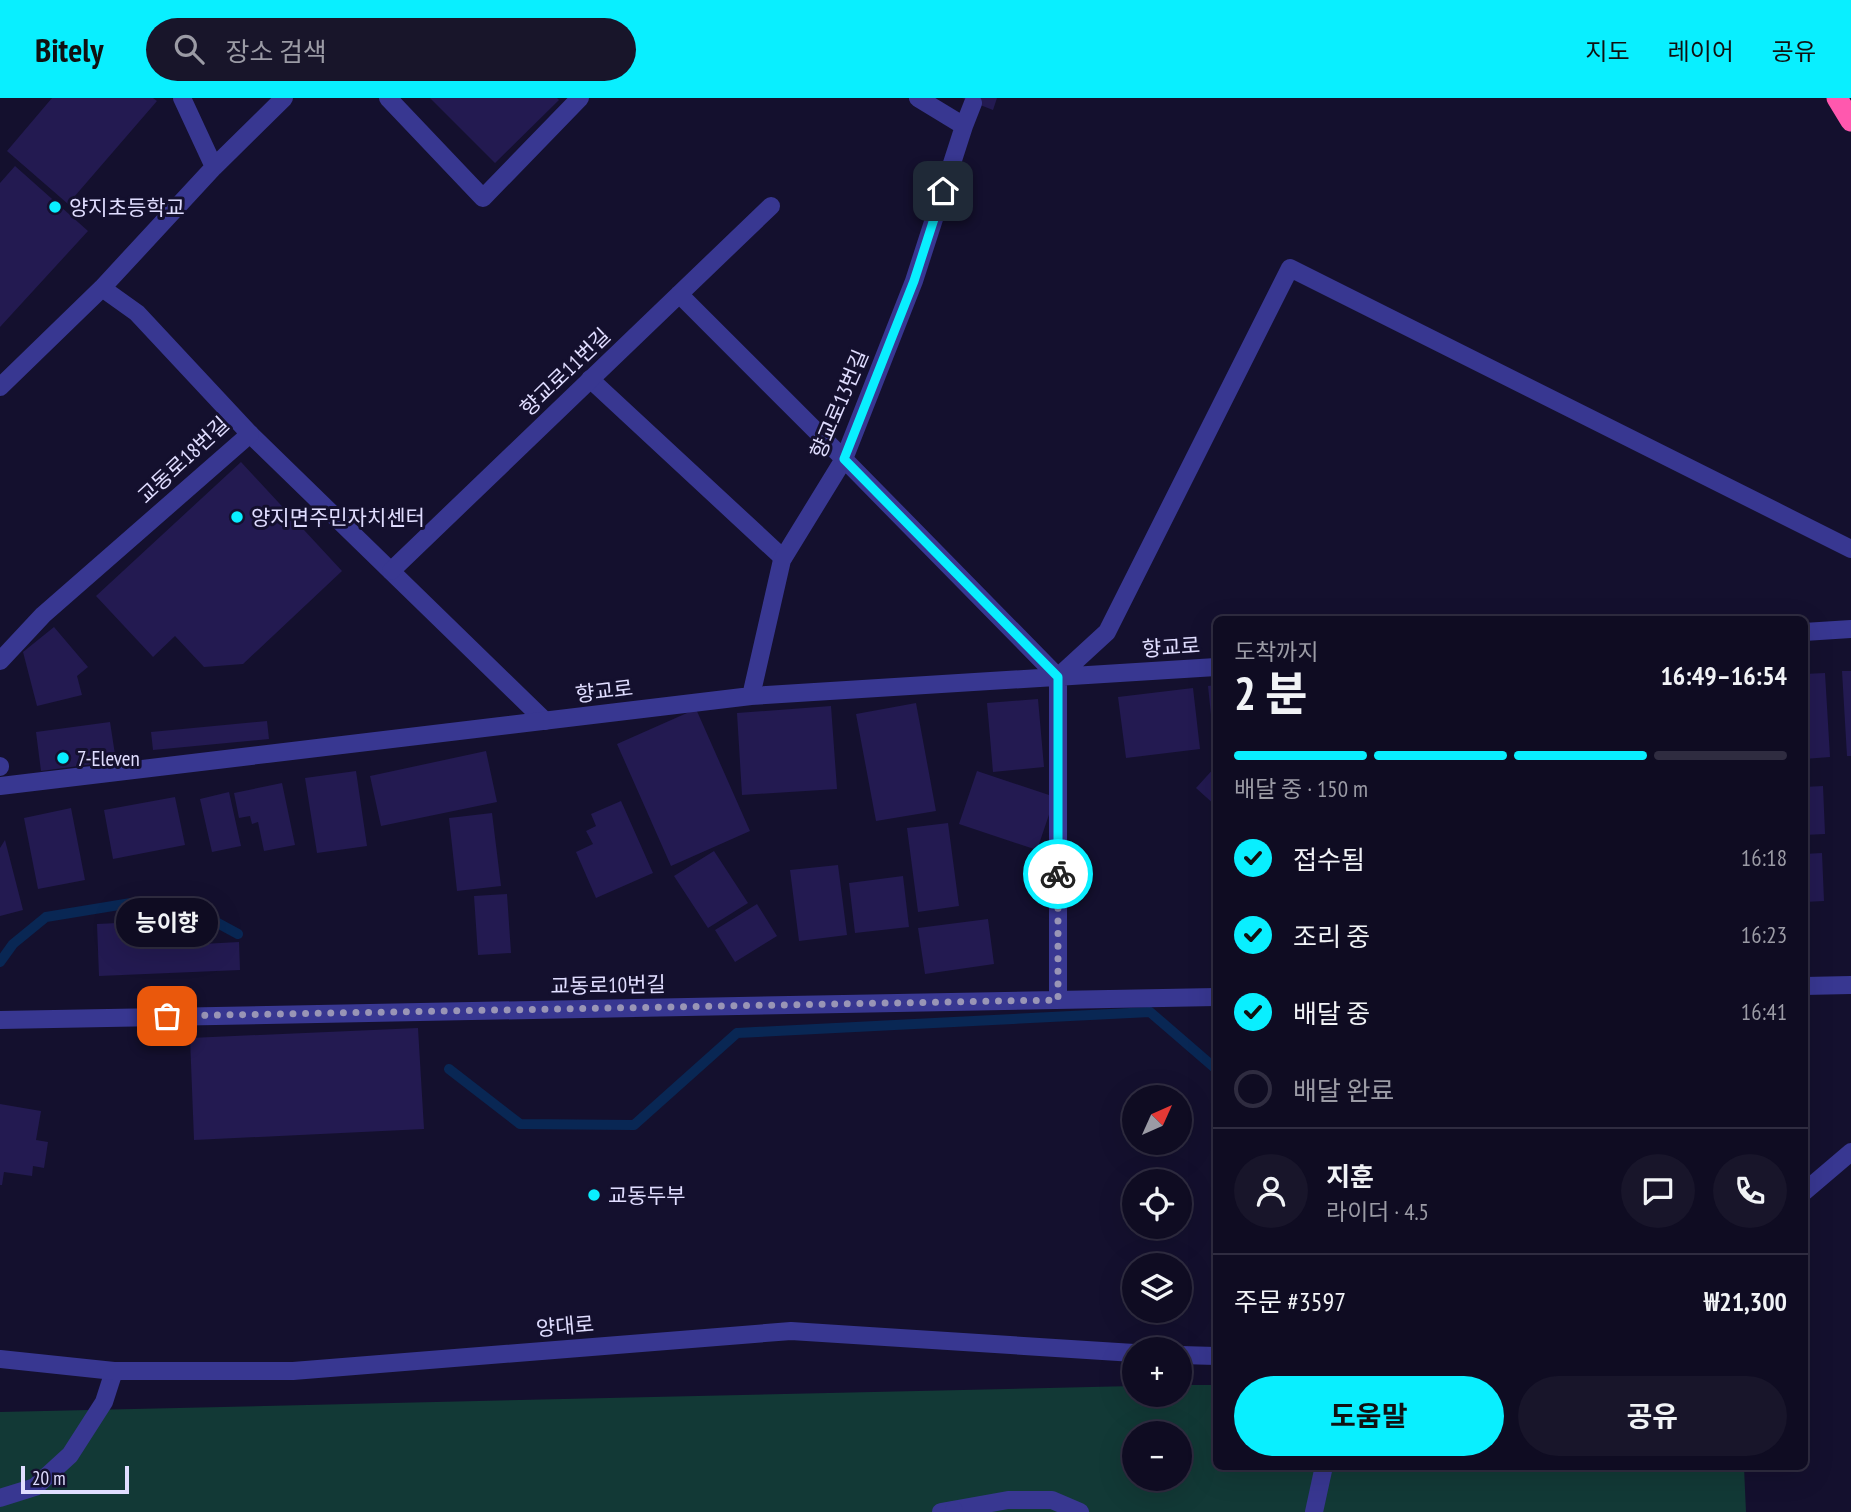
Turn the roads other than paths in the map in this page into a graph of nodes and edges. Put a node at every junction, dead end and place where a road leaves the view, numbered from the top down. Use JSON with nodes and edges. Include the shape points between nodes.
{"nodes":[{"id":1,"x":182,"y":98,"type":"edge"},
{"id":2,"x":284,"y":98,"type":"edge"},
{"id":3,"x":388,"y":98,"type":"edge"},
{"id":4,"x":580,"y":98,"type":"edge"},
{"id":5,"x":918,"y":98,"type":"edge"},
{"id":6,"x":1837,"y":98,"type":"edge"},
{"id":7,"x":974,"y":103,"type":"dead end"},
{"id":8,"x":1851,"y":121,"type":"edge"},
{"id":9,"x":964,"y":126,"type":"junction"},
{"id":10,"x":214,"y":167,"type":"junction"},
{"id":11,"x":771,"y":206,"type":"dead end"},
{"id":12,"x":102,"y":288,"type":"junction"},
{"id":13,"x":679,"y":294,"type":"junction"},
{"id":14,"x":590,"y":379,"type":"junction"},
{"id":15,"x":0,"y":387,"type":"edge"},
{"id":16,"x":250,"y":434,"type":"junction"},
{"id":17,"x":844,"y":459,"type":"junction"},
{"id":18,"x":1851,"y":549,"type":"edge"},
{"id":19,"x":783,"y":558,"type":"junction"},
{"id":20,"x":391,"y":571,"type":"junction"},
{"id":21,"x":1851,"y":629,"type":"edge"},
{"id":22,"x":1808,"y":632,"type":"edge"},
{"id":23,"x":0,"y":661,"type":"edge"},
{"id":24,"x":1213,"y":667,"type":"edge"},
{"id":25,"x":1058,"y":677,"type":"junction"},
{"id":26,"x":751,"y":696,"type":"junction"},
{"id":27,"x":545,"y":721,"type":"junction"},
{"id":28,"x":0,"y":786,"type":"edge"},
{"id":29,"x":1851,"y":985,"type":"edge"},
{"id":30,"x":1808,"y":986,"type":"edge"},
{"id":31,"x":1213,"y":997,"type":"edge"},
{"id":32,"x":1058,"y":1000,"type":"junction"},
{"id":33,"x":0,"y":1020,"type":"edge"},
{"id":34,"x":1851,"y":1152,"type":"edge"},
{"id":35,"x":1808,"y":1189,"type":"edge"},
{"id":36,"x":1122,"y":1352,"type":"edge"},
{"id":37,"x":1192,"y":1355,"type":"edge"},
{"id":38,"x":1213,"y":1356,"type":"edge"},
{"id":39,"x":0,"y":1359,"type":"edge"},
{"id":40,"x":114,"y":1371,"type":"junction"},
{"id":41,"x":1323,"y":1470,"type":"edge"},
{"id":42,"x":0,"y":1498,"type":"edge"},
{"id":43,"x":950,"y":1511,"type":"edge"},
{"id":44,"x":1080,"y":1512,"type":"edge"},
{"id":45,"x":1314,"y":1512,"type":"edge"}],
"edges":[{"from":1,"to":10,"type":"street"},
{"from":2,"to":10,"type":"street"},
{"from":3,"to":4,"type":"street","via":[[483,198]]},
{"from":5,"to":9,"type":"street"},
{"from":6,"to":8,"type":"highway"},
{"from":7,"to":9,"type":"street","name":"향교로13번길"},
{"from":9,"to":17,"type":"street","name":"향교로13번길","via":[[914,281]]},
{"from":10,"to":12,"type":"street"},
{"from":11,"to":13,"type":"street","name":"향교로11번길"},
{"from":12,"to":15,"type":"street"},
{"from":12,"to":16,"type":"street","name":"교동로18번길","via":[[138,313]]},
{"from":13,"to":14,"type":"street","name":"향교로11번길"},
{"from":13,"to":17,"type":"street"},
{"from":14,"to":19,"type":"street"},
{"from":14,"to":20,"type":"street","name":"향교로11번길"},
{"from":16,"to":20,"type":"street"},
{"from":16,"to":23,"type":"street","name":"교동로18번길","via":[[43,615]]},
{"from":17,"to":19,"type":"street","name":"향교로13번길"},
{"from":17,"to":25,"type":"street"},
{"from":18,"to":25,"type":"street","via":[[1290,268],[1107,632]]},
{"from":19,"to":26,"type":"street","name":"향교로13번길"},
{"from":20,"to":27,"type":"street"},
{"from":21,"to":22,"type":"street"},
{"from":24,"to":25,"type":"street","name":"향교로"},
{"from":25,"to":26,"type":"street","name":"향교로"},
{"from":25,"to":32,"type":"street"},
{"from":26,"to":27,"type":"street","name":"향교로"},
{"from":27,"to":28,"type":"street","name":"향교로"},
{"from":29,"to":30,"type":"street"},
{"from":31,"to":32,"type":"street","name":"교동로10번길"},
{"from":32,"to":33,"type":"street","name":"교동로10번길"},
{"from":34,"to":35,"type":"street"},
{"from":36,"to":40,"type":"street","name":"양대로","via":[[791,1331],[293,1371]]},
{"from":37,"to":38,"type":"street"},
{"from":39,"to":40,"type":"street","name":"양대로"},
{"from":40,"to":42,"type":"street","via":[[104,1402],[70,1455],[35,1487]]},
{"from":41,"to":45,"type":"street"},
{"from":43,"to":44,"type":"street","via":[[1008,1500],[1052,1500]]}]}
